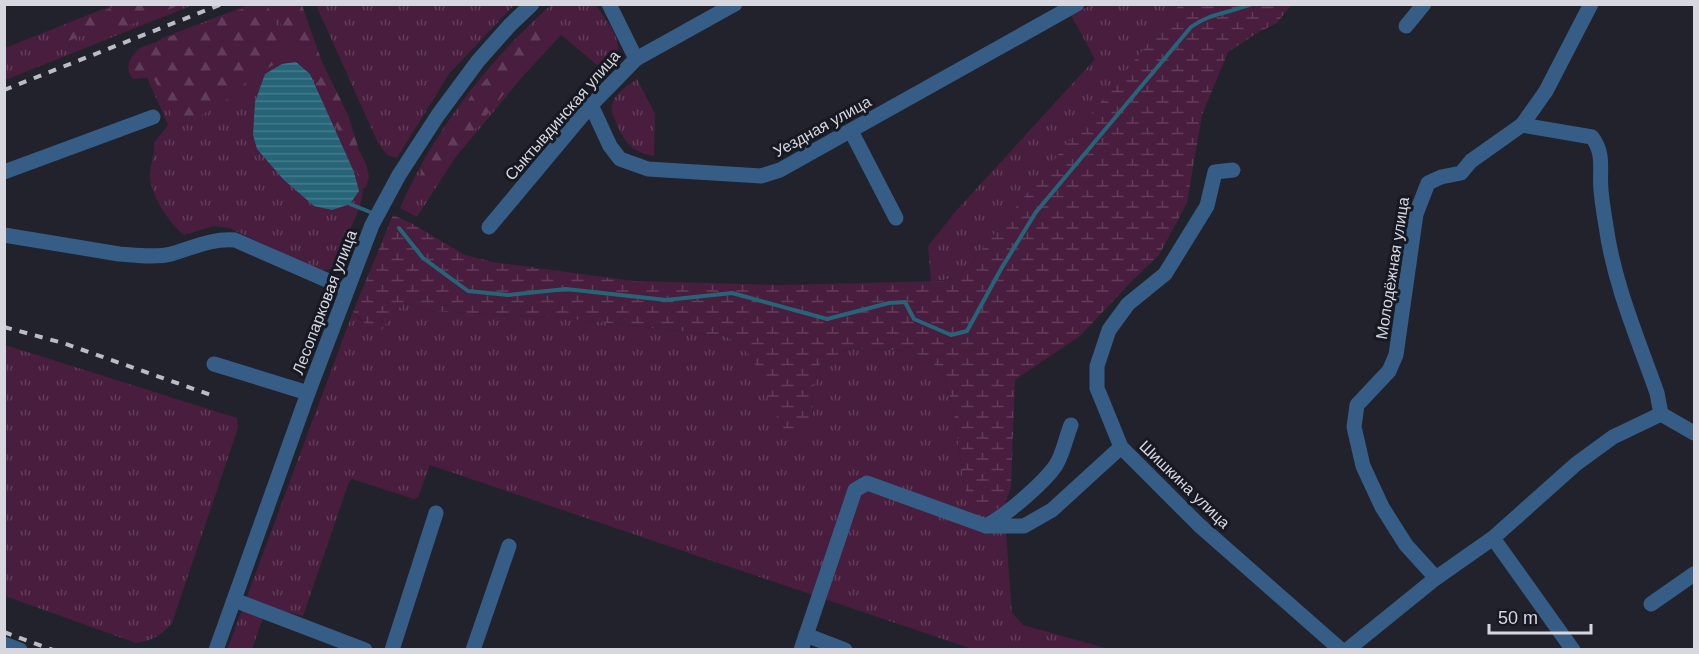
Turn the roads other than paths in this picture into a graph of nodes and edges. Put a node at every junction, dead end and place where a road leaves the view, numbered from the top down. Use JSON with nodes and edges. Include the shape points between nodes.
{"nodes":[{"id":1,"x":532,"y":4,"type":"edge"},
{"id":2,"x":609,"y":4,"type":"edge"},
{"id":3,"x":735,"y":4,"type":"edge"},
{"id":4,"x":1077,"y":4,"type":"edge"},
{"id":5,"x":1424,"y":4,"type":"edge"},
{"id":6,"x":1591,"y":4,"type":"edge"},
{"id":7,"x":1406,"y":26,"type":"dead end"},
{"id":8,"x":636,"y":59,"type":"junction"},
{"id":9,"x":591,"y":105,"type":"junction"},
{"id":10,"x":153,"y":117,"type":"dead end"},
{"id":11,"x":1522,"y":125,"type":"junction"},
{"id":12,"x":851,"y":131,"type":"junction"},
{"id":13,"x":1233,"y":170,"type":"dead end"},
{"id":14,"x":4,"y":172,"type":"edge"},
{"id":15,"x":896,"y":218,"type":"dead end"},
{"id":16,"x":489,"y":227,"type":"dead end"},
{"id":17,"x":4,"y":235,"type":"edge"},
{"id":18,"x":347,"y":289,"type":"junction"},
{"id":19,"x":214,"y":364,"type":"dead end"},
{"id":20,"x":308,"y":393,"type":"junction"},
{"id":21,"x":1661,"y":414,"type":"junction"},
{"id":22,"x":1071,"y":425,"type":"dead end"},
{"id":23,"x":1695,"y":433,"type":"edge"},
{"id":24,"x":1121,"y":447,"type":"junction"},
{"id":25,"x":436,"y":513,"type":"dead end"},
{"id":26,"x":986,"y":526,"type":"junction"},
{"id":27,"x":1493,"y":538,"type":"junction"},
{"id":28,"x":508,"y":546,"type":"dead end"},
{"id":29,"x":1695,"y":574,"type":"edge"},
{"id":30,"x":1436,"y":578,"type":"junction"},
{"id":31,"x":234,"y":600,"type":"junction"},
{"id":32,"x":1650,"y":604,"type":"dead end"},
{"id":33,"x":804,"y":642,"type":"edge"},
{"id":34,"x":4,"y":644,"type":"edge"},
{"id":35,"x":476,"y":649,"type":"edge"},
{"id":36,"x":20,"y":650,"type":"edge"},
{"id":37,"x":216,"y":650,"type":"edge"},
{"id":38,"x":365,"y":650,"type":"edge"},
{"id":39,"x":392,"y":650,"type":"edge"},
{"id":40,"x":845,"y":650,"type":"edge"},
{"id":41,"x":1341,"y":650,"type":"edge"},
{"id":42,"x":1347,"y":650,"type":"edge"},
{"id":43,"x":1573,"y":650,"type":"edge"}],
"edges":[{"from":1,"to":18,"type":"street","name":"Лесопарковая улица","via":[[478,61],[399,175],[372,225]]},
{"from":2,"to":8,"type":"street"},
{"from":3,"to":8,"type":"street","name":"Сыктывдинская улица"},
{"from":4,"to":12,"type":"street","name":"Уездная улица"},
{"from":5,"to":7,"type":"street"},
{"from":6,"to":11,"type":"street","via":[[1551,82]]},
{"from":8,"to":9,"type":"street","name":"Сыктывдинская улица"},
{"from":9,"to":12,"type":"street","name":"Уездная улица","via":[[620,159],[648,169],[761,176],[780,170]]},
{"from":9,"to":16,"type":"street","name":"Сыктывдинская улица"},
{"from":10,"to":14,"type":"street"},
{"from":11,"to":21,"type":"street","via":[[1592,137],[1599,146],[1601,188],[1614,268]]},
{"from":11,"to":30,"type":"street","name":"Молодёжная улица","via":[[1471,161],[1461,173],[1428,183],[1422,193],[1396,355],[1389,370],[1357,405],[1354,427],[1363,466],[1406,545]]},
{"from":12,"to":15,"type":"street"},
{"from":13,"to":24,"type":"street","name":"Шишкина улица","via":[[1215,172],[1207,206],[1165,274],[1128,304],[1109,330],[1097,366],[1097,388]]},
{"from":17,"to":18,"type":"street","via":[[138,255],[168,255],[220,239],[235,240]]},
{"from":18,"to":20,"type":"street","name":"Лесопарковая улица"},
{"from":19,"to":20,"type":"street"},
{"from":20,"to":31,"type":"street","name":"Лесопарковая улица"},
{"from":21,"to":23,"type":"street"},
{"from":21,"to":27,"type":"street","via":[[1613,437],[1576,464]]},
{"from":22,"to":26,"type":"street","via":[[1056,465],[1014,507]]},
{"from":24,"to":26,"type":"street","via":[[1052,510],[1024,526]]},
{"from":24,"to":41,"type":"street","name":"Шишкина улица","via":[[1198,525]]},
{"from":25,"to":39,"type":"street"},
{"from":26,"to":33,"type":"street","via":[[867,483],[855,490]]},
{"from":27,"to":30,"type":"street"},
{"from":27,"to":43,"type":"street"},
{"from":28,"to":35,"type":"street"},
{"from":29,"to":32,"type":"street"},
{"from":30,"to":42,"type":"street"},
{"from":31,"to":37,"type":"street","name":"Лесопарковая улица"},
{"from":31,"to":38,"type":"street"},
{"from":33,"to":40,"type":"street"},
{"from":34,"to":36,"type":"street"}]}
